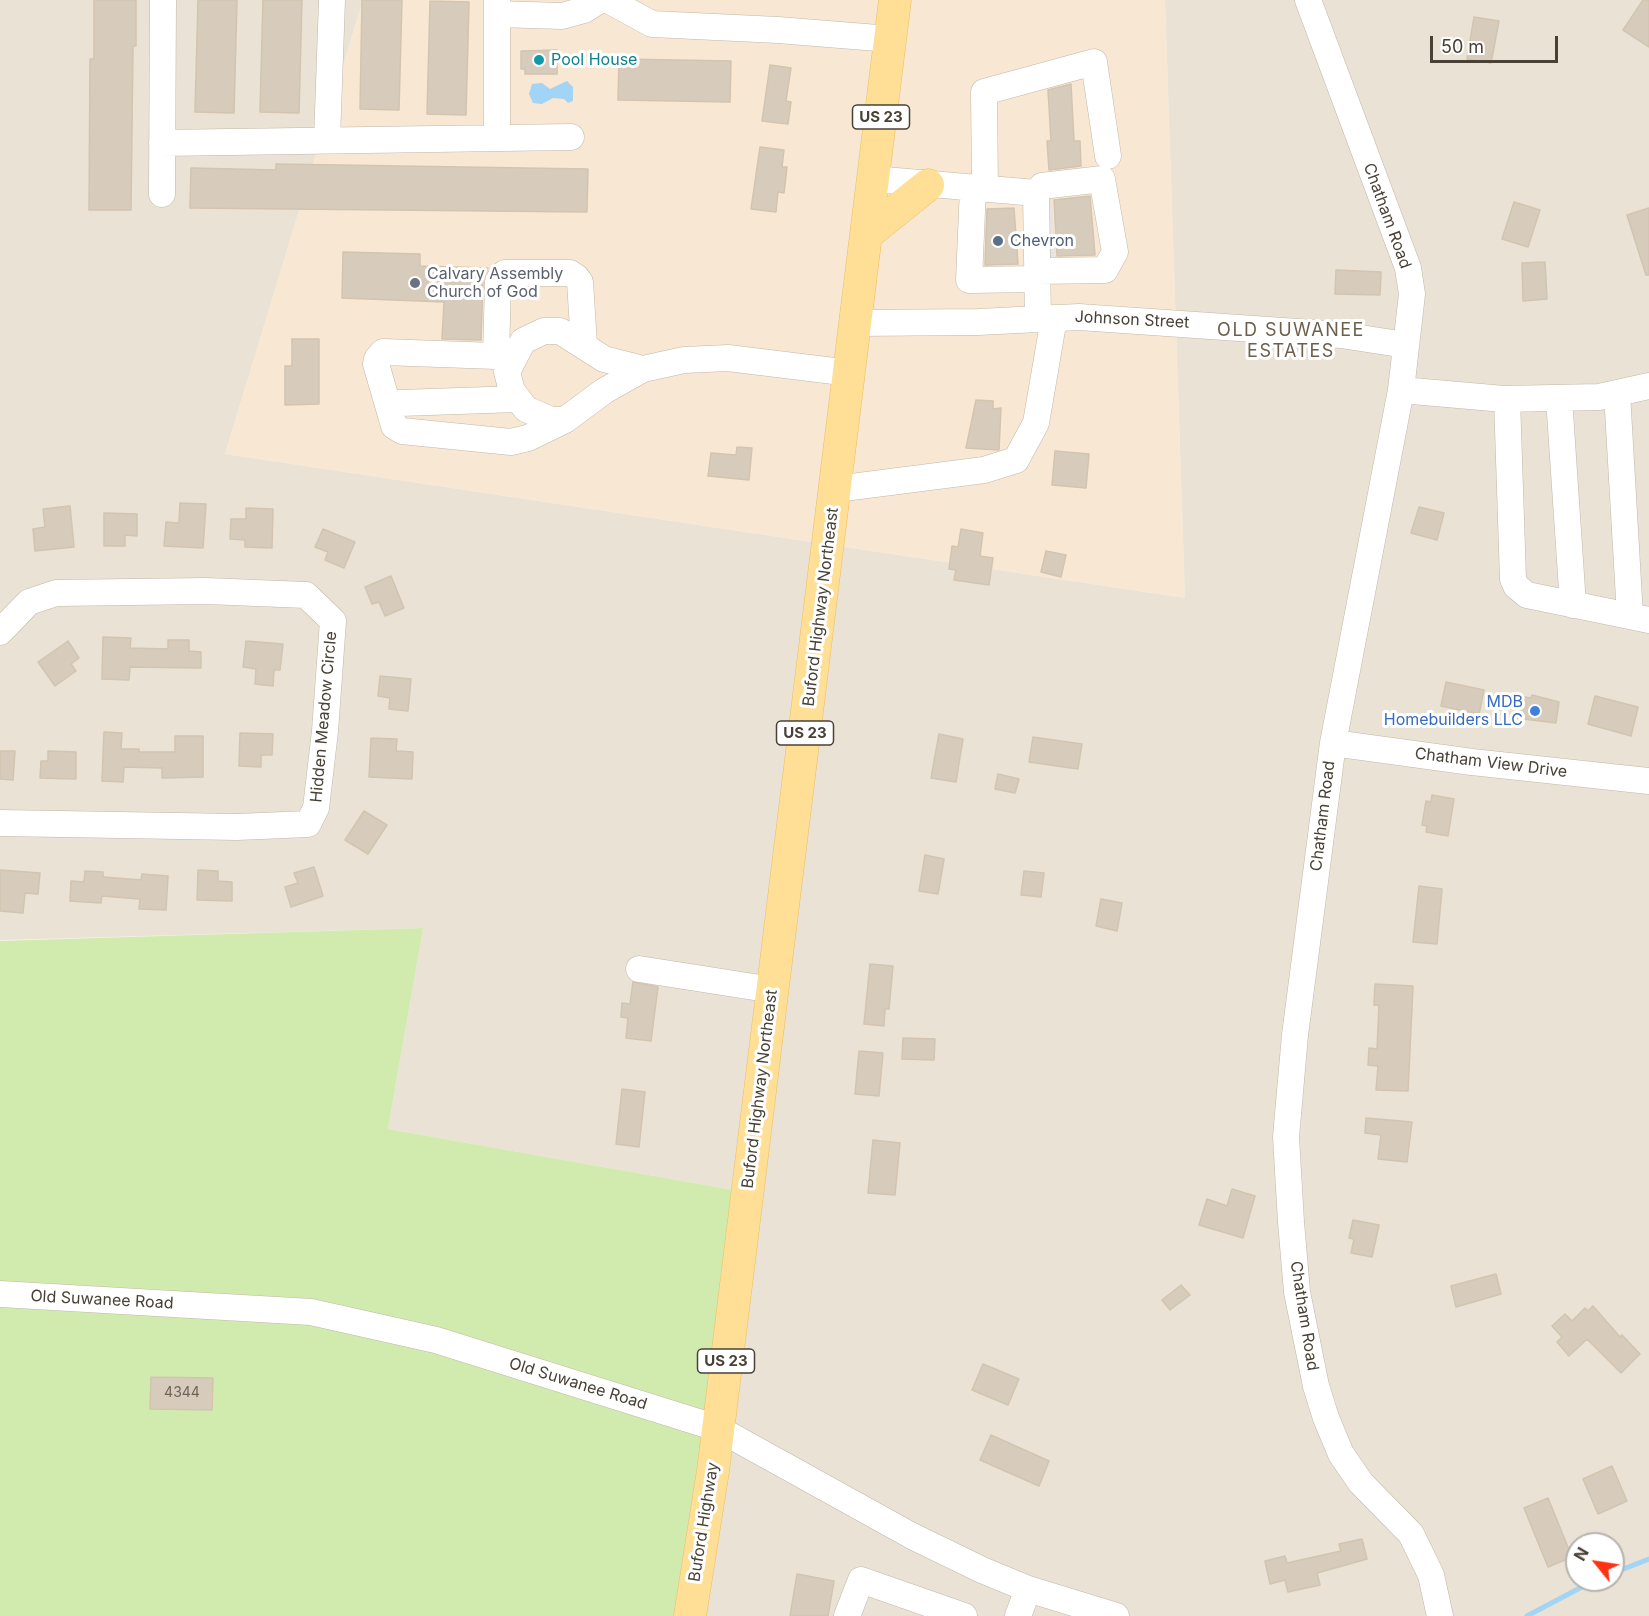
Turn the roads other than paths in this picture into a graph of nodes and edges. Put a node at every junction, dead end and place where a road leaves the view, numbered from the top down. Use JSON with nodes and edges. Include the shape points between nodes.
{"nodes":[{"id":1,"x":163,"y":0,"type":"edge"},
{"id":2,"x":332,"y":0,"type":"edge"},
{"id":3,"x":600,"y":0,"type":"edge"},
{"id":4,"x":608,"y":0,"type":"edge"},
{"id":5,"x":895,"y":0,"type":"edge"},
{"id":6,"x":1308,"y":0,"type":"edge"},
{"id":7,"x":497,"y":7,"type":"edge"},
{"id":8,"x":890,"y":39,"type":"junction"},
{"id":9,"x":571,"y":137,"type":"dead end"},
{"id":10,"x":497,"y":138,"type":"junction"},
{"id":11,"x":327,"y":140,"type":"junction"},
{"id":12,"x":162,"y":143,"type":"junction"},
{"id":13,"x":1108,"y":156,"type":"dead end"},
{"id":14,"x":873,"y":179,"type":"junction"},
{"id":15,"x":928,"y":185,"type":"junction"},
{"id":16,"x":979,"y":188,"type":"junction"},
{"id":17,"x":1036,"y":193,"type":"junction"},
{"id":18,"x":162,"y":194,"type":"dead end"},
{"id":19,"x":867,"y":234,"type":"junction"},
{"id":20,"x":1037,"y":275,"type":"junction"},
{"id":21,"x":1046,"y":318,"type":"junction"},
{"id":22,"x":857,"y":323,"type":"junction"},
{"id":23,"x":584,"y":344,"type":"junction"},
{"id":24,"x":1406,"y":345,"type":"junction"},
{"id":25,"x":504,"y":358,"type":"junction"},
{"id":26,"x":643,"y":369,"type":"junction"},
{"id":27,"x":850,"y":373,"type":"junction"},
{"id":28,"x":1649,"y":386,"type":"edge"},
{"id":29,"x":1401,"y":390,"type":"junction"},
{"id":30,"x":1617,"y":393,"type":"junction"},
{"id":31,"x":1559,"y":398,"type":"junction"},
{"id":32,"x":518,"y":399,"type":"junction"},
{"id":33,"x":1507,"y":399,"type":"junction"},
{"id":34,"x":389,"y":408,"type":"junction"},
{"id":35,"x":565,"y":420,"type":"junction"},
{"id":36,"x":836,"y":489,"type":"junction"},
{"id":37,"x":1574,"y":605,"type":"junction"},
{"id":38,"x":1639,"y":618,"type":"edge"},
{"id":39,"x":0,"y":632,"type":"edge"},
{"id":40,"x":1333,"y":743,"type":"junction"},
{"id":41,"x":1649,"y":781,"type":"edge"},
{"id":42,"x":0,"y":823,"type":"edge"},
{"id":43,"x":639,"y":969,"type":"dead end"},
{"id":44,"x":773,"y":990,"type":"junction"},
{"id":45,"x":0,"y":1294,"type":"edge"},
{"id":46,"x":717,"y":1428,"type":"junction"},
{"id":47,"x":1028,"y":1589,"type":"junction"},
{"id":48,"x":690,"y":1616,"type":"edge"},
{"id":49,"x":847,"y":1616,"type":"edge"},
{"id":50,"x":964,"y":1616,"type":"edge"},
{"id":51,"x":1018,"y":1616,"type":"edge"},
{"id":52,"x":1116,"y":1616,"type":"edge"},
{"id":53,"x":1440,"y":1616,"type":"edge"}],
"edges":[{"from":1,"to":12,"type":"street"},
{"from":2,"to":11,"type":"street"},
{"from":3,"to":7,"type":"street","via":[[584,10],[562,16]]},
{"from":4,"to":8,"type":"street","via":[[652,24]]},
{"from":5,"to":8,"type":"main road","name":"Buford Highway Northeast","number":"US 23"},
{"from":6,"to":24,"type":"street","name":"Chatham Road","via":[[1408,268],[1412,294]]},
{"from":7,"to":10,"type":"street"},
{"from":8,"to":14,"type":"main road","name":"Buford Highway Northeast","number":"US 23"},
{"from":9,"to":10,"type":"street"},
{"from":10,"to":11,"type":"street"},
{"from":11,"to":12,"type":"street"},
{"from":12,"to":18,"type":"street"},
{"from":13,"to":16,"type":"street","via":[[1094,62],[984,92]]},
{"from":14,"to":15,"type":"street"},
{"from":14,"to":19,"type":"main road","name":"Buford Highway Northeast","number":"US 23"},
{"from":15,"to":16,"type":"street"},
{"from":15,"to":19,"type":"main road"},
{"from":16,"to":17,"type":"street"},
{"from":16,"to":20,"type":"street","via":[[969,280]]},
{"from":17,"to":20,"type":"street"},
{"from":17,"to":20,"type":"street","via":[[1042,186],[1102,179],[1115,252],[1105,270]]},
{"from":19,"to":22,"type":"main road","name":"Buford Highway Northeast","number":"US 23"},
{"from":20,"to":21,"type":"street"},
{"from":21,"to":22,"type":"street","name":"Johnson Street"},
{"from":21,"to":24,"type":"street","name":"Johnson Street","via":[[1112,318],[1271,329]]},
{"from":21,"to":36,"type":"street","via":[[1036,423],[1016,460],[984,470]]},
{"from":22,"to":27,"type":"main road","name":"Buford Highway Northeast","number":"US 23"},
{"from":23,"to":25,"type":"street","via":[[560,331],[544,331],[523,341]]},
{"from":23,"to":25,"type":"street","via":[[580,282],[576,277],[570,273],[505,273],[498,281]]},
{"from":23,"to":26,"type":"street","via":[[604,359]]},
{"from":24,"to":29,"type":"street","name":"Chatham Road"},
{"from":25,"to":32,"type":"street","via":[[512,391]]},
{"from":25,"to":34,"type":"street","via":[[383,352],[376,364]]},
{"from":26,"to":27,"type":"street","via":[[684,360],[728,358]]},
{"from":26,"to":35,"type":"street"},
{"from":27,"to":36,"type":"main road","name":"Buford Highway Northeast","number":"US 23"},
{"from":28,"to":30,"type":"street"},
{"from":29,"to":33,"type":"street"},
{"from":29,"to":40,"type":"street","name":"Chatham Road"},
{"from":30,"to":31,"type":"street"},
{"from":30,"to":38,"type":"street"},
{"from":31,"to":33,"type":"street"},
{"from":31,"to":37,"type":"street"},
{"from":32,"to":34,"type":"street","via":[[400,403]]},
{"from":32,"to":35,"type":"street","via":[[526,408],[551,420]]},
{"from":33,"to":37,"type":"street","via":[[1515,586],[1527,595]]},
{"from":34,"to":35,"type":"street","via":[[394,426],[402,431],[511,442]]},
{"from":36,"to":44,"type":"main road","name":"Buford Highway Northeast","number":"US 23"},
{"from":37,"to":38,"type":"street"},
{"from":39,"to":42,"type":"street","name":"Hidden Meadow Circle","via":[[30,602],[56,593],[206,591],[306,595],[333,621],[318,797],[308,824],[237,827]]},
{"from":40,"to":41,"type":"street","name":"Chatham View Drive"},
{"from":40,"to":53,"type":"street","name":"Chatham Road","via":[[1294,1035],[1286,1137],[1297,1292],[1316,1386],[1341,1454],[1361,1483],[1411,1534],[1431,1575]]},
{"from":43,"to":44,"type":"street"},
{"from":44,"to":46,"type":"main road","name":"Buford Highway Northeast","number":"US 23"},
{"from":45,"to":46,"type":"street","name":"Old Suwanee Road","via":[[311,1312],[436,1340]]},
{"from":46,"to":47,"type":"street","name":"Old Suwanee Road","via":[[912,1536]]},
{"from":46,"to":48,"type":"main road","name":"Buford Highway","number":"US 23"},
{"from":47,"to":51,"type":"street"},
{"from":47,"to":52,"type":"street","name":"Old Suwanee Road"},
{"from":49,"to":50,"type":"street","via":[[861,1580]]}]}
